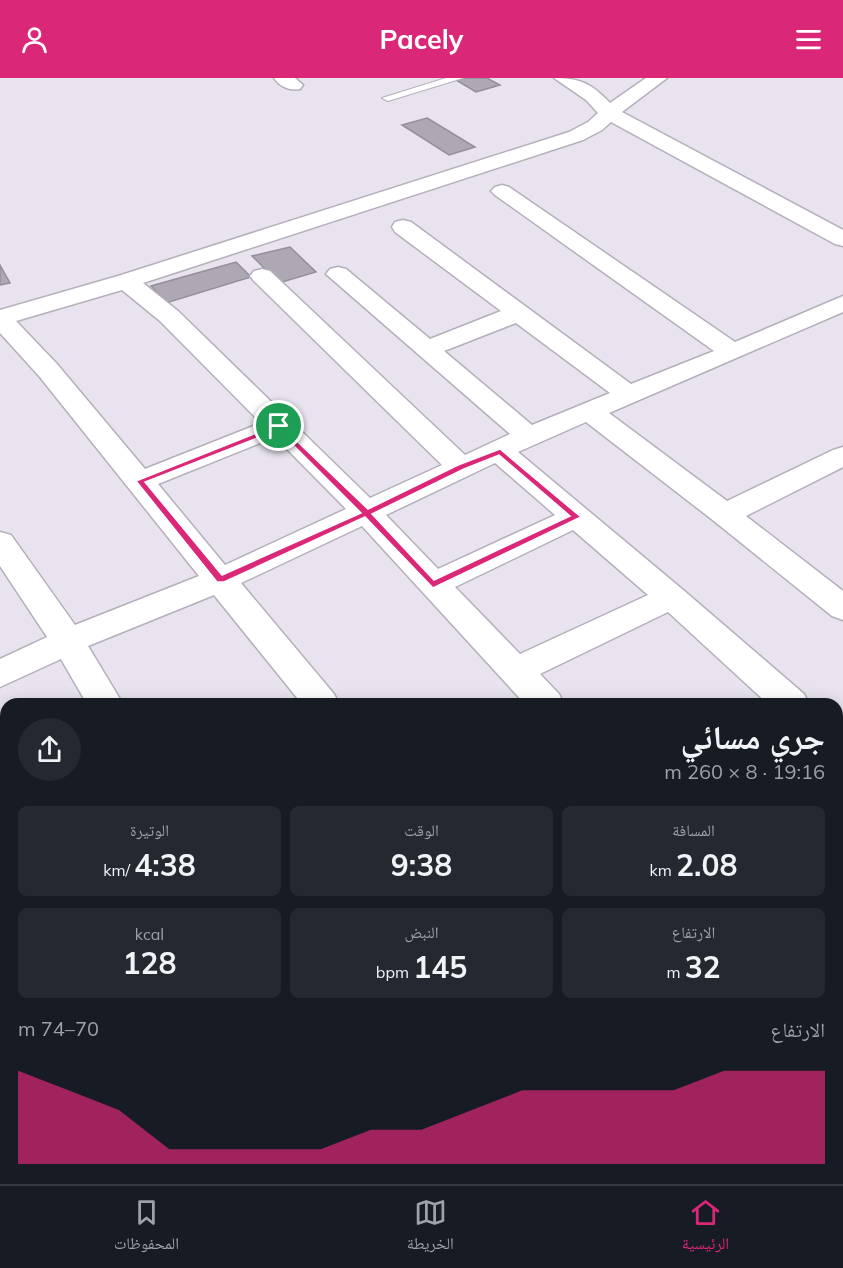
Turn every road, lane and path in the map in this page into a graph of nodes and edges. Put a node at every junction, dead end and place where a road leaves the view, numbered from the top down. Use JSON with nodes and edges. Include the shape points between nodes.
{"nodes":[{"id":1,"x":458,"y":78,"type":"edge"},
{"id":2,"x":563,"y":78,"type":"edge"},
{"id":3,"x":658,"y":78,"type":"edge"},
{"id":4,"x":388,"y":98,"type":"dead end"},
{"id":5,"x":609,"y":112,"type":"junction"},
{"id":6,"x":502,"y":191,"type":"dead end"},
{"id":7,"x":403,"y":227,"type":"dead end"},
{"id":8,"x":843,"y":239,"type":"edge"},
{"id":9,"x":338,"y":274,"type":"dead end"},
{"id":10,"x":262,"y":276,"type":"dead end"},
{"id":11,"x":126,"y":282,"type":"junction"},
{"id":12,"x":838,"y":311,"type":"edge"},
{"id":13,"x":519,"y":313,"type":"junction"},
{"id":14,"x":0,"y":318,"type":"edge"},
{"id":15,"x":426,"y":349,"type":"junction"},
{"id":16,"x":733,"y":352,"type":"junction"},
{"id":17,"x":629,"y":395,"type":"junction"},
{"id":18,"x":589,"y":411,"type":"junction"},
{"id":19,"x":279,"y":426,"type":"junction"},
{"id":20,"x":529,"y":436,"type":"junction"},
{"id":21,"x":500,"y":452,"type":"junction"},
{"id":22,"x":843,"y":456,"type":"edge"},
{"id":23,"x":461,"y":467,"type":"junction"},
{"id":24,"x":140,"y":481,"type":"junction"},
{"id":25,"x":367,"y":513,"type":"junction"},
{"id":26,"x":725,"y":514,"type":"junction"},
{"id":27,"x":576,"y":517,"type":"junction"},
{"id":28,"x":0,"y":542,"type":"edge"},
{"id":29,"x":220,"y":580,"type":"junction"},
{"id":30,"x":433,"y":584,"type":"junction"},
{"id":31,"x":671,"y":597,"type":"junction"},
{"id":32,"x":843,"y":608,"type":"edge"},
{"id":33,"x":68,"y":641,"type":"junction"},
{"id":34,"x":515,"y":671,"type":"junction"},
{"id":35,"x":0,"y":674,"type":"edge"},
{"id":36,"x":102,"y":698,"type":"edge"},
{"id":37,"x":317,"y":698,"type":"edge"},
{"id":38,"x":541,"y":698,"type":"edge"},
{"id":39,"x":785,"y":698,"type":"edge"}],
"edges":[{"from":1,"to":4,"type":"lane"},
{"from":2,"to":5,"type":"street"},
{"from":3,"to":5,"type":"street"},
{"from":5,"to":8,"type":"street"},
{"from":5,"to":11,"type":"street","via":[[595,126],[576,136]]},
{"from":6,"to":16,"type":"street"},
{"from":7,"to":13,"type":"street"},
{"from":9,"to":15,"type":"street"},
{"from":10,"to":23,"type":"street"},
{"from":11,"to":14,"type":"street"},
{"from":11,"to":19,"type":"street","via":[[169,316]]},
{"from":12,"to":16,"type":"street"},
{"from":13,"to":15,"type":"street"},
{"from":13,"to":17,"type":"street"},
{"from":14,"to":24,"type":"street"},
{"from":15,"to":20,"type":"street"},
{"from":16,"to":17,"type":"street"},
{"from":17,"to":18,"type":"street"},
{"from":18,"to":20,"type":"street"},
{"from":18,"to":26,"type":"street"},
{"from":19,"to":24,"type":"street"},
{"from":19,"to":25,"type":"street"},
{"from":20,"to":21,"type":"street"},
{"from":21,"to":23,"type":"street"},
{"from":21,"to":27,"type":"street"},
{"from":22,"to":26,"type":"street"},
{"from":23,"to":25,"type":"street"},
{"from":24,"to":29,"type":"street"},
{"from":25,"to":29,"type":"street"},
{"from":25,"to":30,"type":"street"},
{"from":26,"to":32,"type":"street"},
{"from":27,"to":30,"type":"street"},
{"from":27,"to":31,"type":"street"},
{"from":28,"to":33,"type":"street"},
{"from":29,"to":33,"type":"street"},
{"from":29,"to":37,"type":"street"},
{"from":30,"to":34,"type":"street"},
{"from":31,"to":34,"type":"street"},
{"from":31,"to":39,"type":"street"},
{"from":33,"to":35,"type":"street"},
{"from":33,"to":36,"type":"street"},
{"from":34,"to":38,"type":"street"}]}
